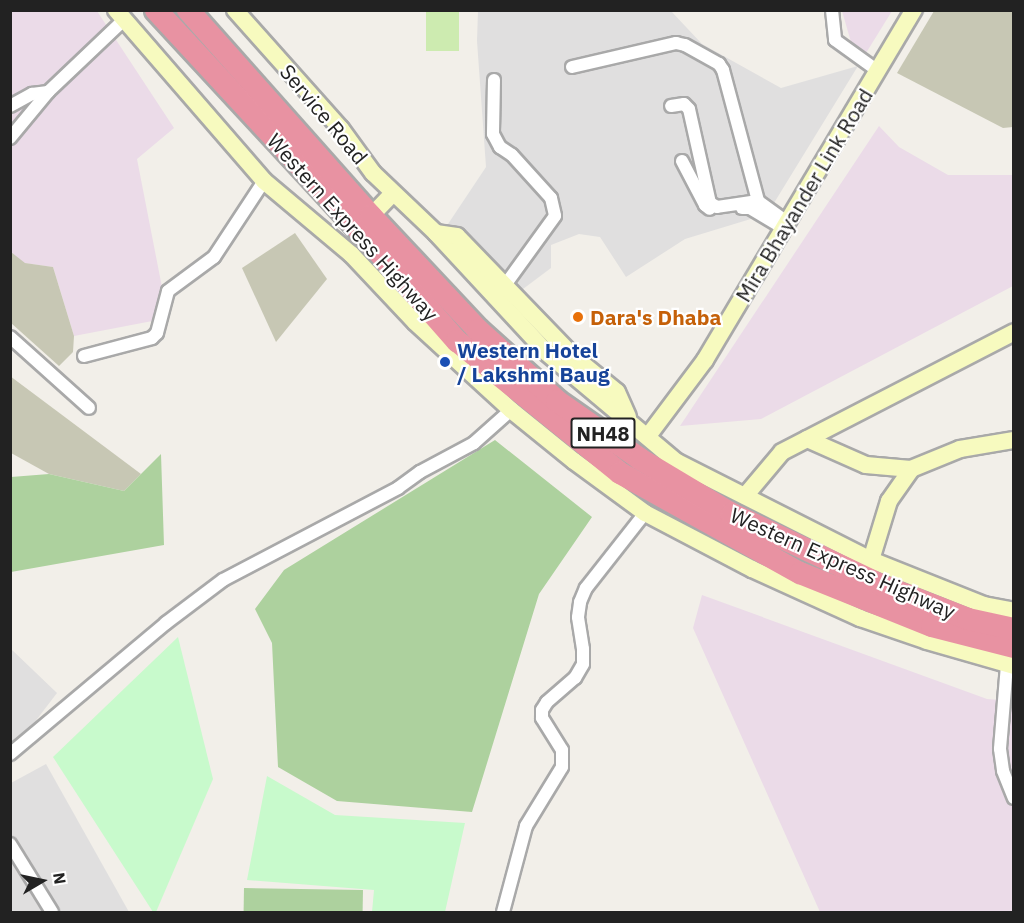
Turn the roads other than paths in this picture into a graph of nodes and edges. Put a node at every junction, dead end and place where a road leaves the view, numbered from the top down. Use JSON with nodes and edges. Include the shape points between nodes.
{"nodes":[{"id":1,"x":156,"y":10,"type":"edge"},
{"id":2,"x":188,"y":10,"type":"edge"},
{"id":3,"x":236,"y":10,"type":"edge"},
{"id":4,"x":832,"y":10,"type":"edge"},
{"id":5,"x":914,"y":10,"type":"edge"},
{"id":6,"x":120,"y":15,"type":"edge"},
{"id":7,"x":572,"y":67,"type":"dead end"},
{"id":8,"x":878,"y":71,"type":"junction"},
{"id":9,"x":494,"y":80,"type":"dead end"},
{"id":10,"x":48,"y":92,"type":"junction"},
{"id":11,"x":10,"y":105,"type":"edge"},
{"id":12,"x":671,"y":106,"type":"dead end"},
{"id":13,"x":10,"y":138,"type":"edge"},
{"id":14,"x":682,"y":161,"type":"dead end"},
{"id":15,"x":264,"y":181,"type":"junction"},
{"id":16,"x":393,"y":194,"type":"junction"},
{"id":17,"x":758,"y":201,"type":"junction"},
{"id":18,"x":785,"y":225,"type":"junction"},
{"id":19,"x":359,"y":226,"type":"junction"},
{"id":20,"x":500,"y":292,"type":"junction"},
{"id":21,"x":1014,"y":332,"type":"edge"},
{"id":22,"x":10,"y":337,"type":"edge"},
{"id":23,"x":84,"y":356,"type":"dead end"},
{"id":24,"x":89,"y":408,"type":"dead end"},
{"id":25,"x":511,"y":410,"type":"junction"},
{"id":26,"x":648,"y":436,"type":"junction"},
{"id":27,"x":807,"y":439,"type":"junction"},
{"id":28,"x":1014,"y":440,"type":"edge"},
{"id":29,"x":911,"y":469,"type":"junction"},
{"id":30,"x":745,"y":496,"type":"junction"},
{"id":31,"x":645,"y":513,"type":"junction"},
{"id":32,"x":871,"y":560,"type":"junction"},
{"id":33,"x":1014,"y":611,"type":"edge"},
{"id":34,"x":1014,"y":629,"type":"edge"},
{"id":35,"x":1012,"y":659,"type":"edge"},
{"id":36,"x":10,"y":754,"type":"edge"},
{"id":37,"x":1014,"y":798,"type":"edge"},
{"id":38,"x":10,"y":844,"type":"edge"},
{"id":39,"x":52,"y":912,"type":"edge"},
{"id":40,"x":503,"y":912,"type":"edge"}],
"edges":[{"from":1,"to":19,"type":"highway","name":"Western Express Highway","number":"NH48"},
{"from":2,"to":19,"type":"highway","name":"Western Express Highway","number":"NH48"},
{"from":3,"to":16,"type":"street","name":"Service Road"},
{"from":4,"to":8,"type":"street","via":[[836,40]]},
{"from":5,"to":8,"type":"street","name":"Mira Bhayander Link Road"},
{"from":6,"to":10,"type":"street"},
{"from":6,"to":15,"type":"street"},
{"from":7,"to":17,"type":"street","via":[[676,43],[719,64]]},
{"from":8,"to":18,"type":"street","name":"Mira Bhayander Link Road"},
{"from":9,"to":20,"type":"street","via":[[493,134],[500,147],[551,198],[555,210],[555,216]]},
{"from":10,"to":11,"type":"street","via":[[32,94]]},
{"from":10,"to":13,"type":"street"},
{"from":12,"to":17,"type":"street","via":[[684,104],[689,109],[710,203],[717,207]]},
{"from":14,"to":18,"type":"street","via":[[711,210],[750,208]]},
{"from":15,"to":19,"type":"street"},
{"from":15,"to":23,"type":"street","via":[[214,257],[168,291],[157,333],[152,338]]},
{"from":16,"to":19,"type":"street"},
{"from":16,"to":20,"type":"street","name":"Service Road"},
{"from":17,"to":18,"type":"street"},
{"from":18,"to":26,"type":"street","name":"Mira Bhayander Link Road","via":[[705,360]]},
{"from":19,"to":25,"type":"street","via":[[415,322]]},
{"from":19,"to":34,"type":"highway","name":"Western Express Highway","number":"NH48","via":[[557,401],[640,459],[732,514],[881,585],[968,619]]},
{"from":19,"to":35,"type":"highway","name":"Western Express Highway","number":"NH48","via":[[457,340],[620,473],[800,573]]},
{"from":20,"to":26,"type":"street","name":"Service Road","via":[[547,353]]},
{"from":21,"to":27,"type":"street"},
{"from":22,"to":24,"type":"street"},
{"from":25,"to":31,"type":"street"},
{"from":25,"to":36,"type":"street","via":[[474,443],[398,488],[223,580],[166,622]]},
{"from":26,"to":30,"type":"street","name":"Service Road","via":[[677,462]]},
{"from":27,"to":29,"type":"street","via":[[866,465]]},
{"from":27,"to":30,"type":"street","via":[[782,452]]},
{"from":28,"to":29,"type":"street","via":[[960,449]]},
{"from":29,"to":32,"type":"street","via":[[889,501]]},
{"from":30,"to":32,"type":"street","name":"Service Road"},
{"from":31,"to":35,"type":"street","via":[[752,569],[860,618],[927,641]]},
{"from":31,"to":40,"type":"street","via":[[586,588],[580,602],[583,664],[575,678],[547,702],[542,718],[562,750],[562,767],[526,826]]},
{"from":32,"to":33,"type":"street","name":"Service Road","via":[[984,605]]},
{"from":35,"to":37,"type":"street","via":[[1000,749],[1003,771]]},
{"from":38,"to":39,"type":"street"}]}
